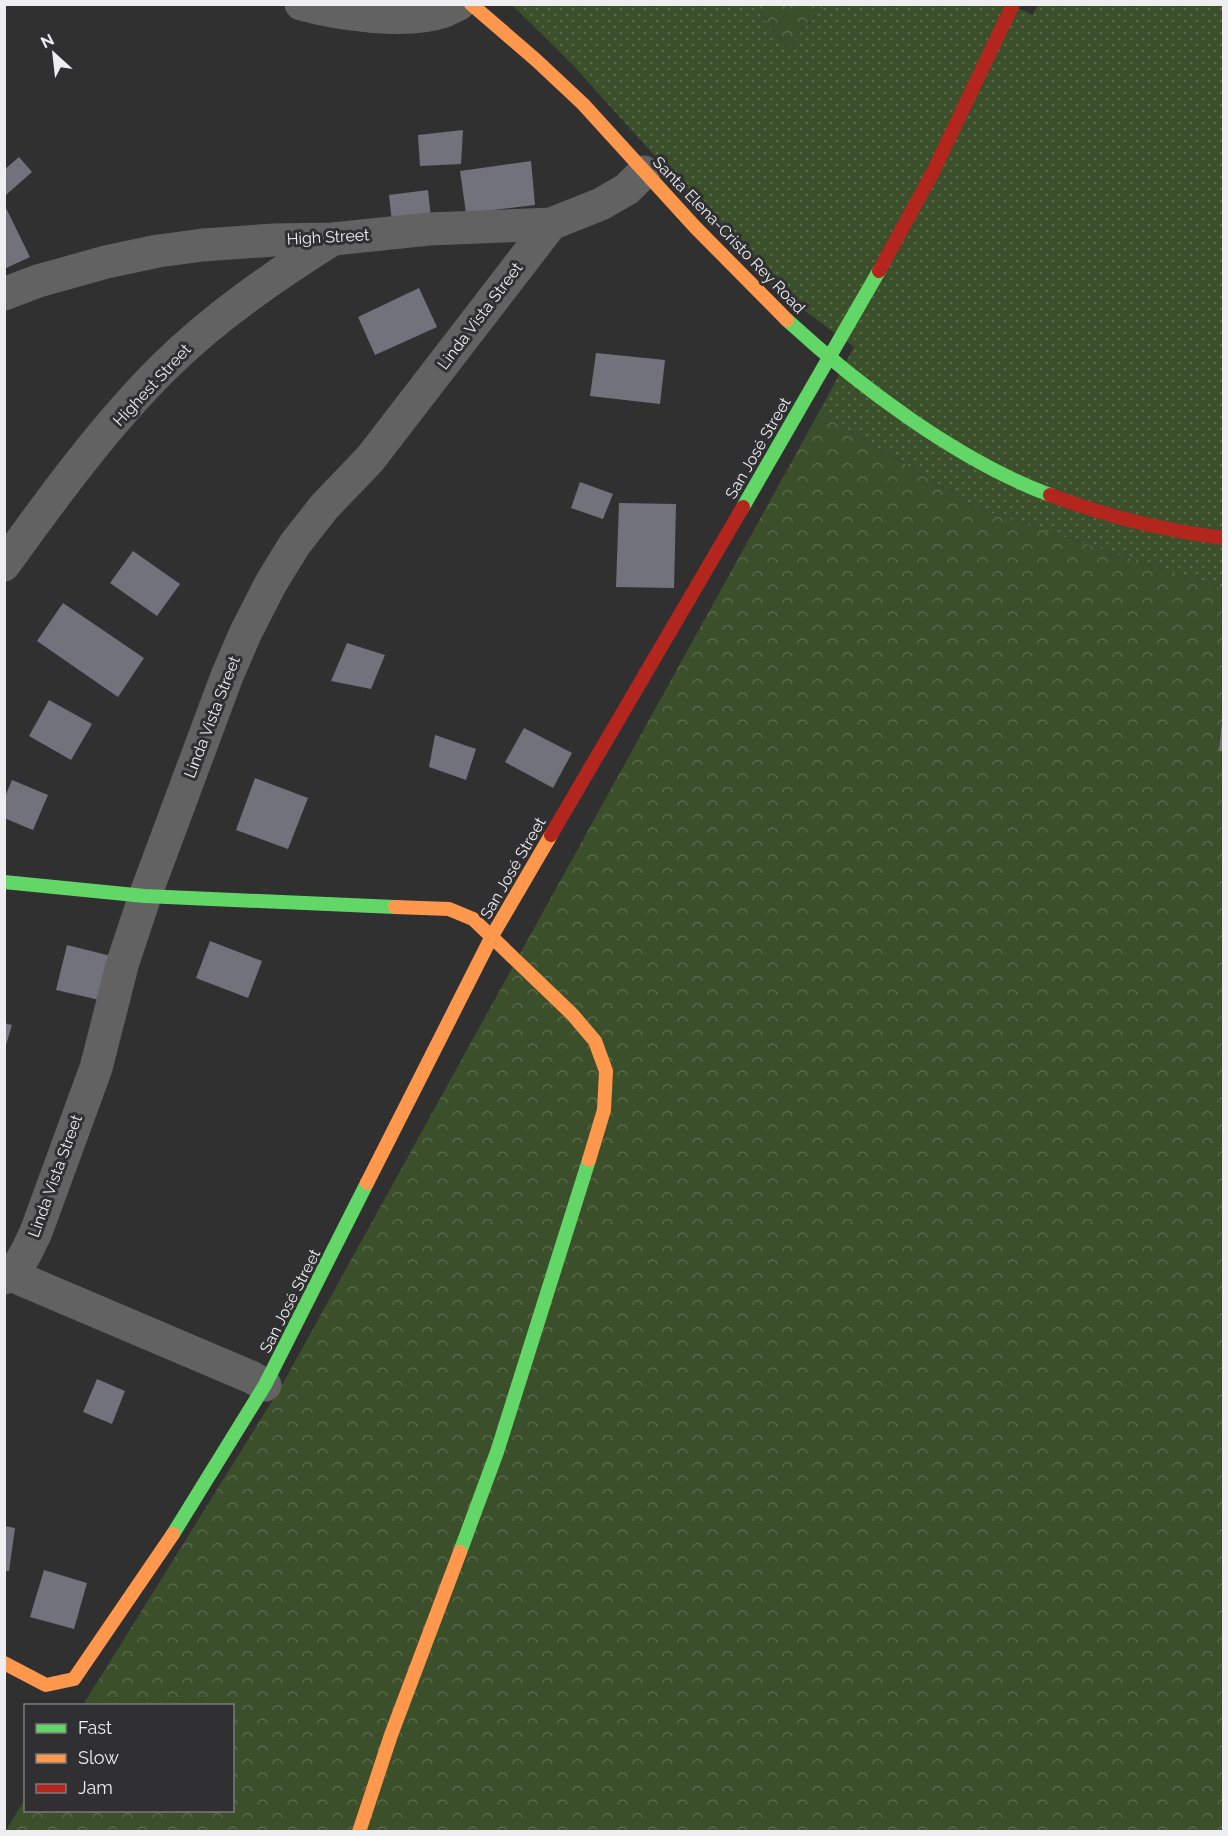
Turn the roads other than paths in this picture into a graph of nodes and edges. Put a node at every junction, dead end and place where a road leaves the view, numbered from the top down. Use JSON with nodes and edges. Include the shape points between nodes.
{"nodes":[{"id":1,"x":301,"y":4,"type":"edge"},
{"id":2,"x":459,"y":4,"type":"edge"},
{"id":3,"x":471,"y":4,"type":"edge"},
{"id":4,"x":1013,"y":4,"type":"edge"},
{"id":5,"x":644,"y":172,"type":"junction"},
{"id":6,"x":551,"y":224,"type":"junction"},
{"id":7,"x":333,"y":239,"type":"junction"},
{"id":8,"x":4,"y":294,"type":"edge"},
{"id":9,"x":830,"y":357,"type":"junction"},
{"id":10,"x":1224,"y":538,"type":"edge"},
{"id":11,"x":4,"y":565,"type":"edge"},
{"id":12,"x":4,"y":882,"type":"edge"},
{"id":13,"x":145,"y":896,"type":"junction"},
{"id":14,"x":492,"y":936,"type":"junction"},
{"id":15,"x":8,"y":1277,"type":"edge"},
{"id":16,"x":266,"y":1385,"type":"junction"},
{"id":17,"x":4,"y":1663,"type":"edge"},
{"id":18,"x":359,"y":1832,"type":"edge"}],
"edges":[{"from":1,"to":2,"type":"street","via":[[358,14],[413,17],[441,13]]},
{"from":3,"to":5,"type":"street","name":"Santa Elena-Cristo Rey Road","via":[[508,33],[599,120]]},
{"from":4,"to":9,"type":"street","name":"San José Street","via":[[933,172]]},
{"from":5,"to":6,"type":"street","name":"High Street","via":[[627,189],[601,204]]},
{"from":5,"to":9,"type":"street","name":"Santa Elena-Cristo Rey Road","via":[[727,262]]},
{"from":6,"to":7,"type":"street","name":"High Street","via":[[429,229]]},
{"from":6,"to":13,"type":"street","name":"Linda Vista Street","via":[[370,459],[295,544],[271,583],[227,676]]},
{"from":7,"to":8,"type":"street","name":"High Street","via":[[158,251],[106,262]]},
{"from":7,"to":11,"type":"street","name":"Highest Street","via":[[243,298],[165,366],[80,464]]},
{"from":9,"to":10,"type":"street","name":"Santa Elena-Cristo Rey Road","via":[[954,447],[1048,494],[1157,528]]},
{"from":9,"to":14,"type":"street","name":"San José Street"},
{"from":12,"to":13,"type":"street"},
{"from":13,"to":14,"type":"street","via":[[449,909],[473,919]]},
{"from":13,"to":15,"type":"street","name":"Linda Vista Street","via":[[123,962],[96,1068],[36,1232]]},
{"from":14,"to":16,"type":"street","name":"San José Street"},
{"from":14,"to":18,"type":"street","via":[[595,1041],[606,1071],[604,1110],[497,1452],[391,1735]]},
{"from":15,"to":16,"type":"street"},
{"from":16,"to":17,"type":"street","name":"San José Street","via":[[156,1561],[74,1679],[46,1685]]}]}
